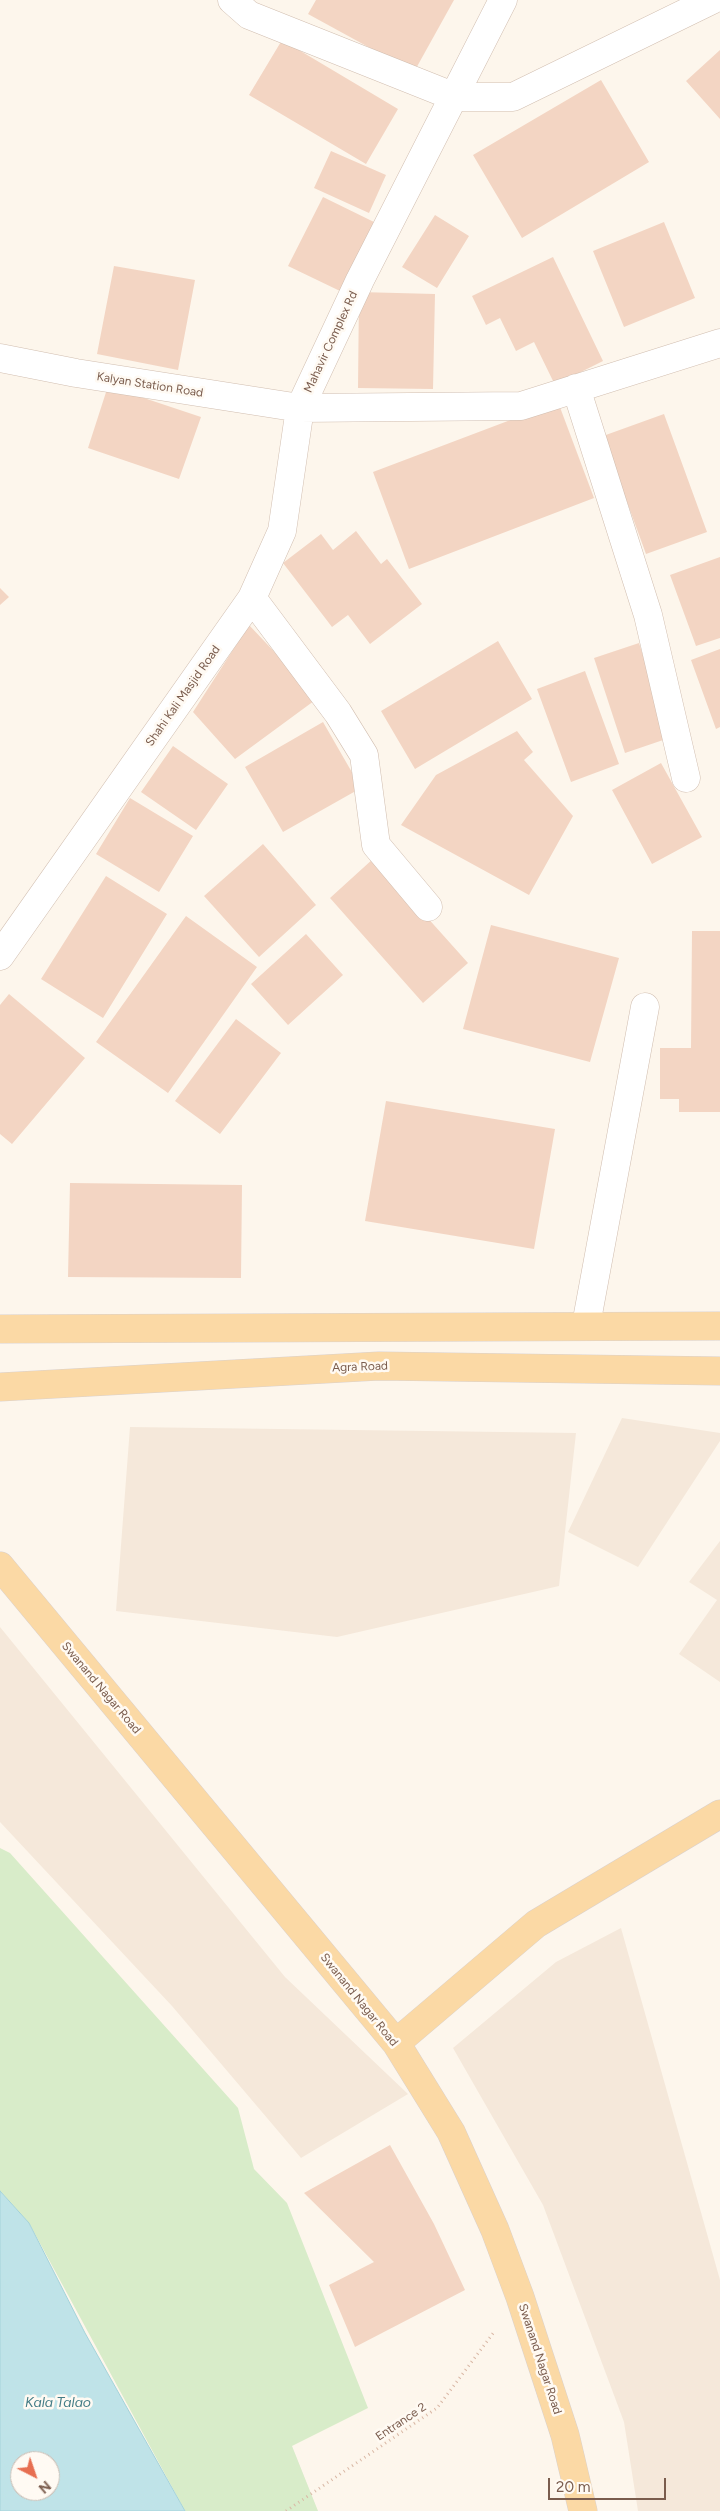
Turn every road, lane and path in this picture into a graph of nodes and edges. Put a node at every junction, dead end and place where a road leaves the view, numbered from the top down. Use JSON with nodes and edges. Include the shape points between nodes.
{"nodes":[{"id":1,"x":232,"y":0,"type":"edge"},
{"id":2,"x":503,"y":0,"type":"edge"},
{"id":3,"x":712,"y":0,"type":"edge"},
{"id":4,"x":455,"y":96,"type":"junction"},
{"id":5,"x":720,"y":342,"type":"edge"},
{"id":6,"x":3,"y":362,"type":"edge"},
{"id":7,"x":576,"y":388,"type":"junction"},
{"id":8,"x":300,"y":408,"type":"junction"},
{"id":9,"x":252,"y":598,"type":"junction"},
{"id":10,"x":686,"y":778,"type":"dead end"},
{"id":11,"x":428,"y":907,"type":"dead end"},
{"id":12,"x":0,"y":956,"type":"edge"},
{"id":13,"x":645,"y":1007,"type":"dead end"},
{"id":14,"x":586,"y":1325,"type":"junction"},
{"id":15,"x":720,"y":1326,"type":"edge"},
{"id":16,"x":0,"y":1329,"type":"edge"},
{"id":17,"x":720,"y":1371,"type":"edge"},
{"id":18,"x":0,"y":1387,"type":"edge"},
{"id":19,"x":0,"y":1566,"type":"edge"},
{"id":20,"x":720,"y":1814,"type":"edge"},
{"id":21,"x":396,"y":2043,"type":"junction"},
{"id":22,"x":520,"y":2297,"type":"junction"},
{"id":23,"x":286,"y":2511,"type":"edge"},
{"id":24,"x":583,"y":2511,"type":"edge"}],
"edges":[{"from":1,"to":4,"type":"street","via":[[249,15]]},
{"from":2,"to":4,"type":"street","name":"Mahavir Complex Rd"},
{"from":3,"to":4,"type":"street","via":[[513,97]]},
{"from":4,"to":8,"type":"street","name":"Mahavir Complex Rd","via":[[360,280]]},
{"from":5,"to":7,"type":"street","name":"Mahavir Complex Rd"},
{"from":6,"to":8,"type":"street","name":"Kalyan Station Road"},
{"from":7,"to":8,"type":"street","name":"Mahavir Complex Rd","via":[[521,406]]},
{"from":7,"to":10,"type":"street","via":[[648,615]]},
{"from":8,"to":9,"type":"street","name":"Shahi Kali Masjid Road","via":[[282,531]]},
{"from":9,"to":11,"type":"street","via":[[338,712],[364,755],[376,845]]},
{"from":9,"to":12,"type":"street","name":"Shahi Kali Masjid Road"},
{"from":13,"to":14,"type":"street"},
{"from":14,"to":15,"type":"main road"},
{"from":14,"to":16,"type":"main road"},
{"from":17,"to":18,"type":"main road","name":"Agra Road","via":[[379,1366]]},
{"from":19,"to":21,"type":"main road","name":"Swanand Nagar Road"},
{"from":20,"to":21,"type":"main road","via":[[536,1924]]},
{"from":21,"to":22,"type":"main road","name":"Swanand Nagar Road","via":[[450,2132],[495,2230]]},
{"from":22,"to":23,"type":"path","name":"Entrance 2","via":[[437,2408]]},
{"from":22,"to":24,"type":"main road","name":"Swanand Nagar Road","via":[[565,2434]]}]}
